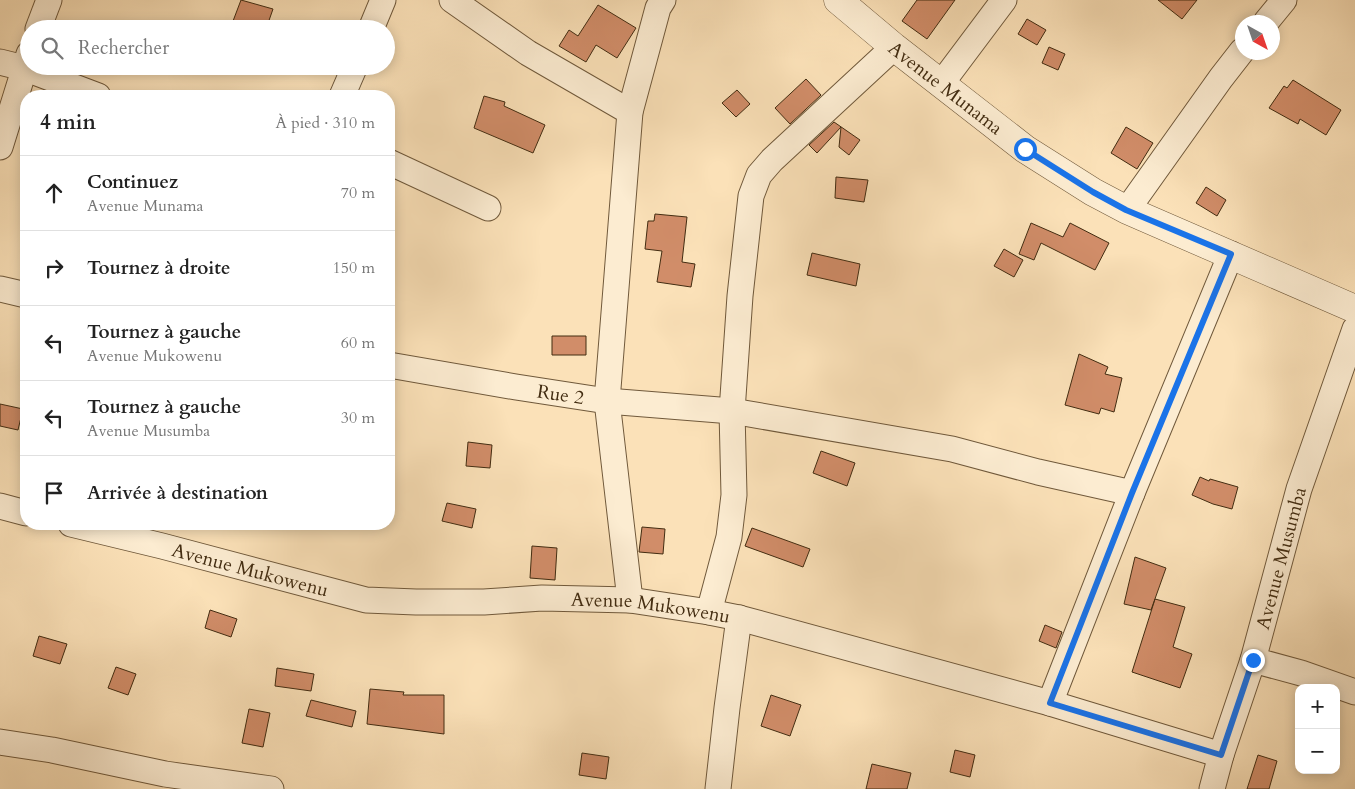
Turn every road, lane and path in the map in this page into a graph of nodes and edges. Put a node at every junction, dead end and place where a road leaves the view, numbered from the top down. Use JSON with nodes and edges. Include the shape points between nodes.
{"nodes":[{"id":1,"x":49,"y":0,"type":"edge"},
{"id":2,"x":383,"y":0,"type":"edge"},
{"id":3,"x":452,"y":0,"type":"edge"},
{"id":4,"x":663,"y":0,"type":"edge"},
{"id":5,"x":838,"y":0,"type":"edge"},
{"id":6,"x":1004,"y":0,"type":"edge"},
{"id":7,"x":1284,"y":0,"type":"edge"},
{"id":8,"x":1272,"y":15,"type":"edge"},
{"id":9,"x":41,"y":20,"type":"edge"},
{"id":10,"x":375,"y":20,"type":"edge"},
{"id":11,"x":894,"y":47,"type":"junction"},
{"id":12,"x":1235,"y":60,"type":"edge"},
{"id":13,"x":20,"y":61,"type":"edge"},
{"id":14,"x":0,"y":62,"type":"edge"},
{"id":15,"x":22,"y":75,"type":"edge"},
{"id":16,"x":55,"y":75,"type":"edge"},
{"id":17,"x":351,"y":75,"type":"edge"},
{"id":18,"x":941,"y":84,"type":"junction"},
{"id":19,"x":86,"y":90,"type":"edge"},
{"id":20,"x":345,"y":90,"type":"edge"},
{"id":21,"x":630,"y":112,"type":"junction"},
{"id":22,"x":0,"y":147,"type":"edge"},
{"id":23,"x":395,"y":165,"type":"edge"},
{"id":24,"x":488,"y":208,"type":"dead end"},
{"id":25,"x":1126,"y":210,"type":"junction"},
{"id":26,"x":1231,"y":254,"type":"junction"},
{"id":27,"x":0,"y":289,"type":"edge"},
{"id":28,"x":20,"y":294,"type":"edge"},
{"id":29,"x":1355,"y":309,"type":"edge"},
{"id":30,"x":1355,"y":330,"type":"edge"},
{"id":31,"x":395,"y":365,"type":"edge"},
{"id":32,"x":607,"y":401,"type":"junction"},
{"id":33,"x":732,"y":411,"type":"junction"},
{"id":34,"x":1132,"y":493,"type":"junction"},
{"id":35,"x":0,"y":506,"type":"edge"},
{"id":36,"x":20,"y":511,"type":"edge"},
{"id":37,"x":96,"y":530,"type":"edge"},
{"id":38,"x":630,"y":600,"type":"junction"},
{"id":39,"x":709,"y":612,"type":"junction"},
{"id":40,"x":739,"y":618,"type":"junction"},
{"id":41,"x":1253,"y":660,"type":"junction"},
{"id":42,"x":1355,"y":692,"type":"edge"},
{"id":43,"x":1050,"y":703,"type":"junction"},
{"id":44,"x":0,"y":742,"type":"edge"},
{"id":45,"x":1221,"y":755,"type":"junction"},
{"id":46,"x":271,"y":789,"type":"edge"},
{"id":47,"x":718,"y":789,"type":"edge"},
{"id":48,"x":1212,"y":789,"type":"edge"}],
"edges":[{"from":1,"to":9,"type":"street"},
{"from":2,"to":10,"type":"street"},
{"from":3,"to":21,"type":"street","via":[[528,53]]},
{"from":4,"to":21,"type":"street","via":[[658,8]]},
{"from":5,"to":11,"type":"street","name":"Avenue Munama"},
{"from":6,"to":18,"type":"street"},
{"from":7,"to":8,"type":"street"},
{"from":11,"to":18,"type":"street","name":"Avenue Munama"},
{"from":11,"to":33,"type":"street","via":[[758,175],[751,196],[744,259]]},
{"from":12,"to":25,"type":"street"},
{"from":13,"to":14,"type":"street"},
{"from":15,"to":22,"type":"street"},
{"from":16,"to":19,"type":"street"},
{"from":17,"to":20,"type":"street"},
{"from":18,"to":25,"type":"street","name":"Avenue Munama","via":[[1025,149]]},
{"from":21,"to":32,"type":"street"},
{"from":23,"to":24,"type":"street"},
{"from":25,"to":26,"type":"street","name":"Avenue Munama"},
{"from":26,"to":29,"type":"street","name":"Avenue Munama"},
{"from":26,"to":34,"type":"street"},
{"from":27,"to":28,"type":"street"},
{"from":30,"to":41,"type":"street","name":"Avenue Musumba","via":[[1299,489]]},
{"from":31,"to":32,"type":"street","name":"Rue 2"},
{"from":32,"to":33,"type":"street","name":"Rue 2"},
{"from":32,"to":38,"type":"street"},
{"from":33,"to":34,"type":"street","name":"Rue 2","via":[[952,449]]},
{"from":33,"to":39,"type":"street","via":[[734,495],[729,537]]},
{"from":34,"to":43,"type":"street"},
{"from":35,"to":36,"type":"street"},
{"from":37,"to":38,"type":"street","name":"Avenue Mukowenu","via":[[366,600]]},
{"from":38,"to":39,"type":"street","name":"Avenue Mukowenu"},
{"from":39,"to":40,"type":"street","name":"Avenue Mukowenu"},
{"from":40,"to":43,"type":"street","name":"Avenue Mukowenu"},
{"from":40,"to":47,"type":"street"},
{"from":41,"to":42,"type":"street"},
{"from":41,"to":45,"type":"street","name":"Avenue Musumba"},
{"from":43,"to":45,"type":"street","name":"Avenue Mukowenu"},
{"from":44,"to":46,"type":"street","via":[[165,774]]},
{"from":45,"to":48,"type":"street","name":"Avenue Musumba"}]}
